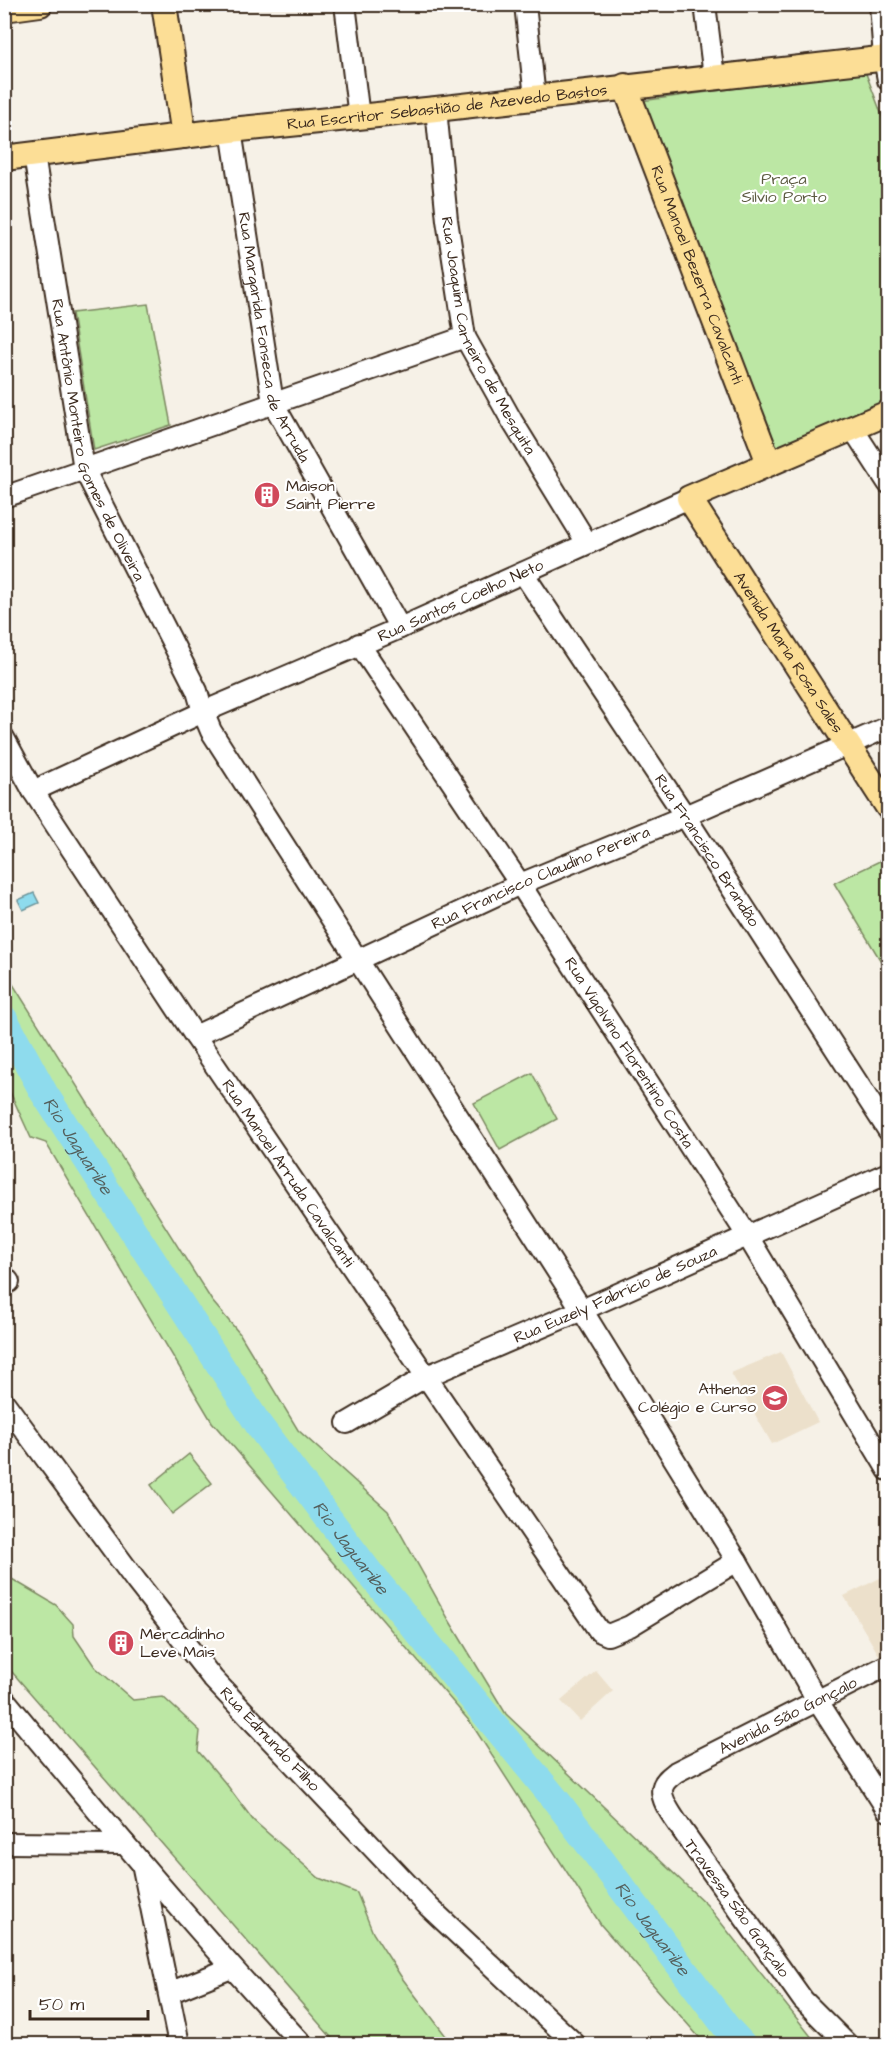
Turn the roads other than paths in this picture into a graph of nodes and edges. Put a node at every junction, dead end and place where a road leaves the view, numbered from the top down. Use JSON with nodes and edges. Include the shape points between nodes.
{"nodes":[{"id":1,"x":40,"y":4,"type":"edge"},
{"id":2,"x":164,"y":4,"type":"edge"},
{"id":3,"x":345,"y":4,"type":"edge"},
{"id":4,"x":525,"y":4,"type":"edge"},
{"id":5,"x":705,"y":4,"type":"edge"},
{"id":6,"x":880,"y":4,"type":"edge"},
{"id":7,"x":4,"y":9,"type":"edge"},
{"id":8,"x":887,"y":65,"type":"edge"},
{"id":9,"x":714,"y":77,"type":"junction"},
{"id":10,"x":625,"y":86,"type":"junction"},
{"id":11,"x":535,"y":98,"type":"junction"},
{"id":12,"x":436,"y":109,"type":"junction"},
{"id":13,"x":359,"y":117,"type":"junction"},
{"id":14,"x":231,"y":130,"type":"junction"},
{"id":15,"x":184,"y":136,"type":"junction"},
{"id":16,"x":34,"y":155,"type":"junction"},
{"id":17,"x":4,"y":158,"type":"edge"},
{"id":18,"x":465,"y":337,"type":"junction"},
{"id":19,"x":273,"y":403,"type":"junction"},
{"id":20,"x":888,"y":413,"type":"edge"},
{"id":21,"x":853,"y":429,"type":"junction"},
{"id":22,"x":769,"y":463,"type":"junction"},
{"id":23,"x":84,"y":469,"type":"junction"},
{"id":24,"x":888,"y":483,"type":"edge"},
{"id":25,"x":4,"y":498,"type":"edge"},
{"id":26,"x":689,"y":498,"type":"junction"},
{"id":27,"x":586,"y":543,"type":"junction"},
{"id":28,"x":523,"y":573,"type":"junction"},
{"id":29,"x":400,"y":628,"type":"junction"},
{"id":30,"x":359,"y":644,"type":"junction"},
{"id":31,"x":202,"y":712,"type":"junction"},
{"id":32,"x":888,"y":727,"type":"edge"},
{"id":33,"x":4,"y":738,"type":"edge"},
{"id":34,"x":848,"y":744,"type":"junction"},
{"id":35,"x":33,"y":791,"type":"junction"},
{"id":36,"x":888,"y":807,"type":"edge"},
{"id":37,"x":685,"y":816,"type":"junction"},
{"id":38,"x":520,"y":884,"type":"junction"},
{"id":39,"x":357,"y":960,"type":"junction"},
{"id":40,"x":195,"y":1036,"type":"junction"},
{"id":41,"x":888,"y":1130,"type":"edge"},
{"id":42,"x":888,"y":1173,"type":"edge"},
{"id":43,"x":747,"y":1235,"type":"junction"},
{"id":44,"x":4,"y":1276,"type":"edge"},
{"id":45,"x":4,"y":1285,"type":"edge"},
{"id":46,"x":582,"y":1310,"type":"junction"},
{"id":47,"x":427,"y":1376,"type":"junction"},
{"id":48,"x":4,"y":1402,"type":"edge"},
{"id":49,"x":347,"y":1423,"type":"dead end"},
{"id":50,"x":888,"y":1470,"type":"edge"},
{"id":51,"x":736,"y":1561,"type":"junction"},
{"id":52,"x":888,"y":1665,"type":"edge"},
{"id":53,"x":4,"y":1699,"type":"edge"},
{"id":54,"x":817,"y":1700,"type":"junction"},
{"id":55,"x":687,"y":1767,"type":"joint"},
{"id":56,"x":888,"y":1811,"type":"edge"},
{"id":57,"x":4,"y":1843,"type":"edge"},
{"id":58,"x":125,"y":1844,"type":"junction"},
{"id":59,"x":143,"y":1866,"type":"junction"},
{"id":60,"x":231,"y":1968,"type":"junction"},
{"id":61,"x":169,"y":1993,"type":"junction"},
{"id":62,"x":179,"y":2044,"type":"edge"},
{"id":63,"x":302,"y":2044,"type":"edge"},
{"id":64,"x":575,"y":2044,"type":"edge"},
{"id":65,"x":847,"y":2044,"type":"edge"}],
"edges":[{"from":1,"to":7,"type":"main road"},
{"from":2,"to":15,"type":"main road"},
{"from":3,"to":13,"type":"street"},
{"from":4,"to":11,"type":"street"},
{"from":5,"to":9,"type":"street"},
{"from":6,"to":8,"type":"street"},
{"from":8,"to":9,"type":"main road","name":"Rua Escritor Sebastião de Azevedo Bastos"},
{"from":9,"to":10,"type":"main road","name":"Rua Escritor Sebastião de Azevedo Bastos"},
{"from":10,"to":11,"type":"main road","name":"Rua Escritor Sebastião de Azevedo Bastos"},
{"from":10,"to":22,"type":"main road","name":"Rua Manoel Bezerra Cavalcanti"},
{"from":11,"to":12,"type":"main road","name":"Rua Escritor Sebastião de Azevedo Bastos"},
{"from":12,"to":13,"type":"main road","name":"Rua Escritor Sebastião de Azevedo Bastos"},
{"from":12,"to":18,"type":"street","name":"Rua Joaquim Carneiro de Mesquita","via":[[447,220]]},
{"from":13,"to":14,"type":"main road","name":"Rua Escritor Sebastião de Azevedo Bastos"},
{"from":14,"to":15,"type":"main road","name":"Rua Escritor Sebastião de Azevedo Bastos"},
{"from":14,"to":19,"type":"street","name":"Rua Margarida Fonseca de Arruda"},
{"from":15,"to":16,"type":"main road","name":"Rua Escritor Sebastião de Azevedo Bastos"},
{"from":16,"to":17,"type":"main road","name":"Rua Escritor Sebastião de Azevedo Bastos"},
{"from":16,"to":23,"type":"street","name":"Rua Antônio Monteiro Gomes de Oliveira"},
{"from":18,"to":19,"type":"street"},
{"from":18,"to":27,"type":"street","name":"Rua Joaquim Carneiro de Mesquita"},
{"from":19,"to":23,"type":"street"},
{"from":19,"to":29,"type":"street","name":"Rua Margarida Fonseca de Arruda"},
{"from":20,"to":21,"type":"main road","name":"Rua Santos Coelho Neto"},
{"from":21,"to":22,"type":"main road","name":"Rua Santos Coelho Neto"},
{"from":21,"to":24,"type":"street"},
{"from":22,"to":26,"type":"main road","name":"Rua Santos Coelho Neto"},
{"from":23,"to":25,"type":"street"},
{"from":23,"to":31,"type":"street","name":"Rua Antônio Monteiro Gomes de Oliveira","via":[[197,691]]},
{"from":26,"to":27,"type":"street","name":"Rua Santos Coelho Neto"},
{"from":26,"to":34,"type":"main road","name":"Avenida Maria Rosa Sales"},
{"from":27,"to":28,"type":"street","name":"Rua Santos Coelho Neto"},
{"from":28,"to":29,"type":"street","name":"Rua Santos Coelho Neto"},
{"from":28,"to":37,"type":"street","name":"Rua Francisco Brandão"},
{"from":29,"to":30,"type":"street","name":"Rua Santos Coelho Neto"},
{"from":30,"to":31,"type":"street","name":"Rua Santos Coelho Neto"},
{"from":30,"to":38,"type":"street","name":"Rua Vigolvino Florentino Costa"},
{"from":31,"to":35,"type":"street","name":"Rua Santos Coelho Neto"},
{"from":31,"to":39,"type":"street","name":"Rua Antônio Monteiro Gomes de Oliveira"},
{"from":32,"to":34,"type":"street","name":"Rua Francisco Claudino Pereira"},
{"from":33,"to":35,"type":"street","name":"Rua Manoel Arruda Cavalcanti"},
{"from":34,"to":36,"type":"main road","name":"Avenida Maria Rosa Sales"},
{"from":34,"to":37,"type":"street","name":"Rua Francisco Claudino Pereira"},
{"from":35,"to":40,"type":"street","name":"Rua Manoel Arruda Cavalcanti"},
{"from":37,"to":38,"type":"street","name":"Rua Francisco Claudino Pereira"},
{"from":37,"to":41,"type":"street","name":"Rua Francisco Brandão"},
{"from":38,"to":39,"type":"street","name":"Rua Francisco Claudino Pereira"},
{"from":38,"to":43,"type":"street","name":"Rua Vigolvino Florentino Costa"},
{"from":39,"to":40,"type":"street","name":"Rua Francisco Claudino Pereira"},
{"from":39,"to":46,"type":"street","name":"Rua Antônio Monteiro Gomes de Oliveira"},
{"from":40,"to":47,"type":"street","name":"Rua Manoel Arruda Cavalcanti"},
{"from":42,"to":43,"type":"street","name":"Rua Euzely Fabrício de Souza"},
{"from":43,"to":46,"type":"street","name":"Rua Euzely Fabrício de Souza"},
{"from":43,"to":50,"type":"street","name":"Rua Vigolvino Florentino Costa"},
{"from":44,"to":45,"type":"street","via":[[9,1282]]},
{"from":46,"to":47,"type":"street","name":"Rua Euzely Fabrício de Souza"},
{"from":46,"to":51,"type":"street","name":"Rua Antônio Monteiro Gomes de Oliveira"},
{"from":47,"to":49,"type":"street","name":"Rua Euzely Fabrício de Souza"},
{"from":47,"to":51,"type":"street","name":"Rua Manoel Arruda Cavalcanti","via":[[603,1634],[614,1634]]},
{"from":48,"to":64,"type":"street","name":"Rua Edmundo Filho","via":[[213,1678],[429,1907]]},
{"from":51,"to":54,"type":"street","name":"Rua Antônio Monteiro Gomes de Oliveira"},
{"from":52,"to":54,"type":"street","name":"Avenida São Gonçalo"},
{"from":53,"to":58,"type":"street"},
{"from":54,"to":55,"type":"street","name":"Avenida São Gonçalo"},
{"from":54,"to":56,"type":"street","name":"Rua Antônio Monteiro Gomes de Oliveira"},
{"from":55,"to":65,"type":"street","name":"Travessa São Gonçalo","via":[[663,1784],[667,1805],[803,2000]]},
{"from":57,"to":58,"type":"street"},
{"from":58,"to":59,"type":"street"},
{"from":59,"to":60,"type":"street"},
{"from":59,"to":61,"type":"street"},
{"from":60,"to":61,"type":"street"},
{"from":60,"to":63,"type":"street"},
{"from":61,"to":62,"type":"street"}]}
